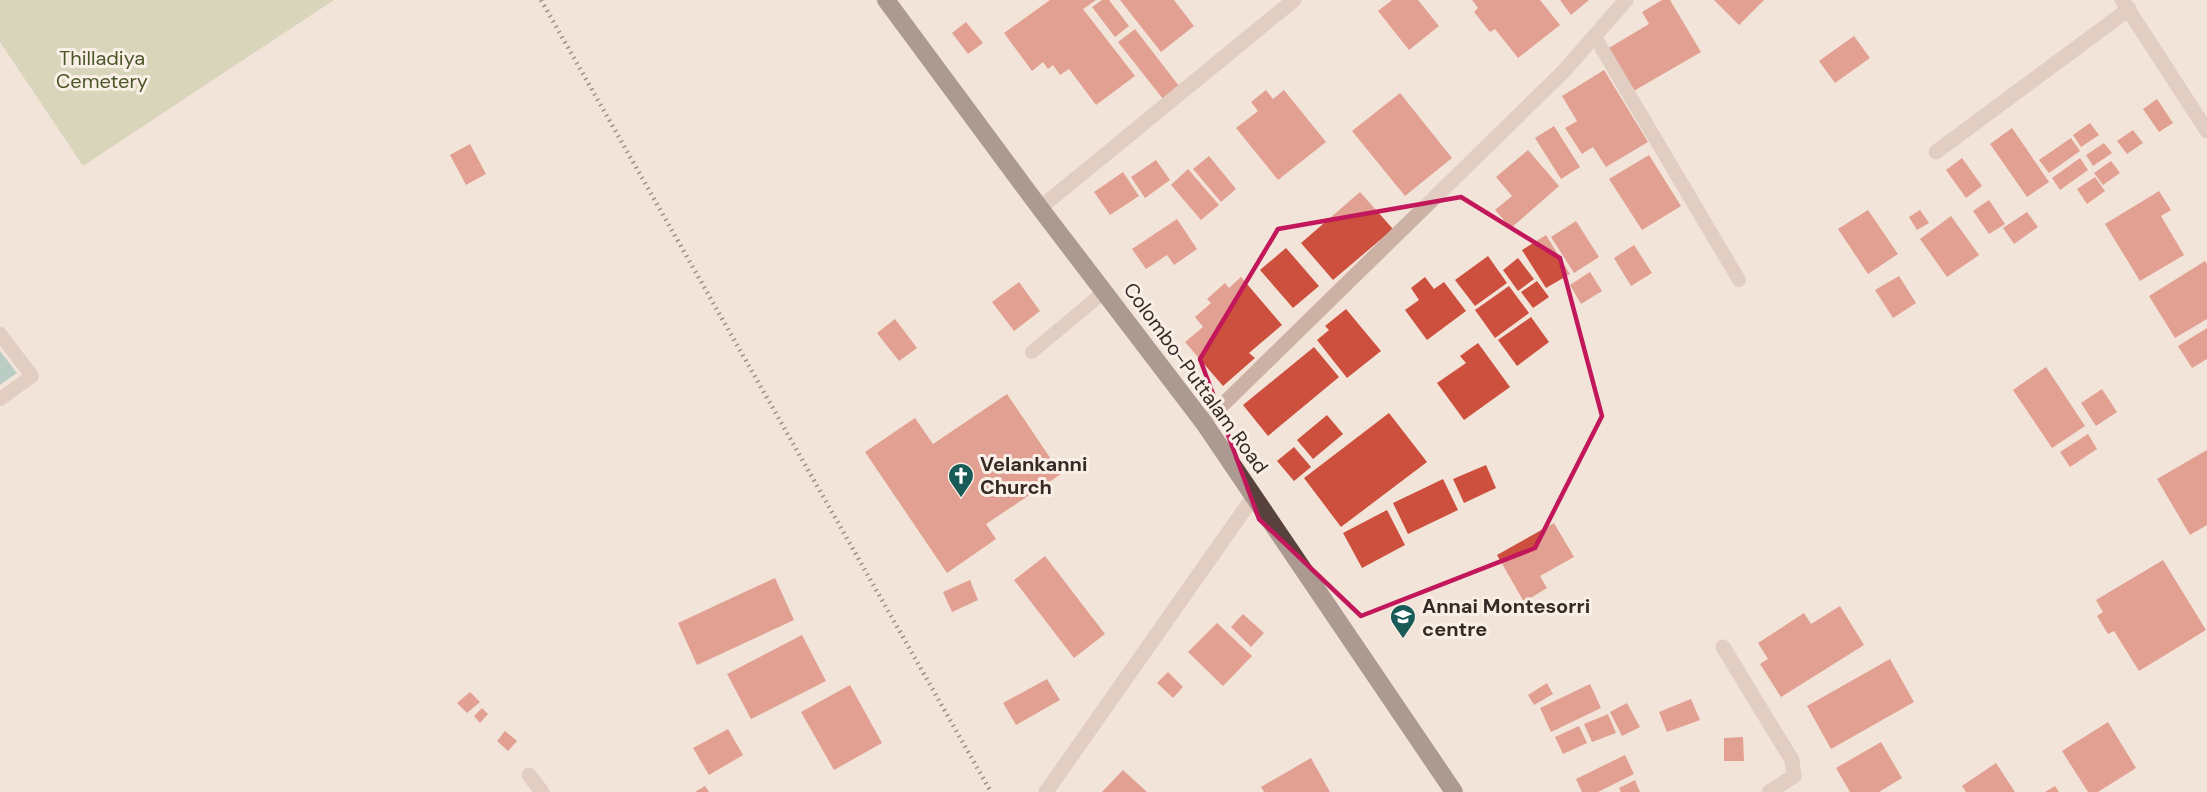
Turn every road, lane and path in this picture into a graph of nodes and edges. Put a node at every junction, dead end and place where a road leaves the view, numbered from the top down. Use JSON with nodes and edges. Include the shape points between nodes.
{"nodes":[{"id":1,"x":886,"y":0,"type":"edge"},
{"id":2,"x":1294,"y":0,"type":"edge"},
{"id":3,"x":1626,"y":0,"type":"edge"},
{"id":4,"x":2126,"y":5,"type":"edge"},
{"id":5,"x":1595,"y":37,"type":"junction"},
{"id":6,"x":2207,"y":131,"type":"edge"},
{"id":7,"x":1936,"y":152,"type":"dead end"},
{"id":8,"x":1040,"y":208,"type":"junction"},
{"id":9,"x":1739,"y":280,"type":"dead end"},
{"id":10,"x":1105,"y":291,"type":"junction"},
{"id":11,"x":0,"y":334,"type":"edge"},
{"id":12,"x":1032,"y":351,"type":"dead end"},
{"id":13,"x":0,"y":399,"type":"edge"},
{"id":14,"x":1204,"y":423,"type":"junction"},
{"id":15,"x":1254,"y":496,"type":"junction"},
{"id":16,"x":1723,"y":647,"type":"dead end"},
{"id":17,"x":529,"y":775,"type":"dead end"},
{"id":18,"x":542,"y":792,"type":"edge"},
{"id":19,"x":1046,"y":792,"type":"edge"},
{"id":20,"x":1454,"y":792,"type":"edge"},
{"id":21,"x":1769,"y":792,"type":"edge"}],
"edges":[{"from":1,"to":8,"type":"highway","name":"Colombo-Puttalam Road"},
{"from":2,"to":8,"type":"street"},
{"from":3,"to":5,"type":"street"},
{"from":4,"to":6,"type":"street"},
{"from":4,"to":7,"type":"street"},
{"from":5,"to":9,"type":"lane"},
{"from":5,"to":14,"type":"street"},
{"from":8,"to":10,"type":"highway","name":"Colombo-Puttalam Road"},
{"from":10,"to":12,"type":"lane"},
{"from":10,"to":14,"type":"highway","name":"Colombo-Puttalam Road"},
{"from":11,"to":13,"type":"lane","via":[[32,376]]},
{"from":14,"to":15,"type":"highway","name":"Colombo-Puttalam Road"},
{"from":15,"to":19,"type":"street"},
{"from":15,"to":20,"type":"highway","name":"Colombo-Puttalam Road"},
{"from":16,"to":21,"type":"street","via":[[1792,760],[1794,776]]},
{"from":17,"to":18,"type":"street"}]}
